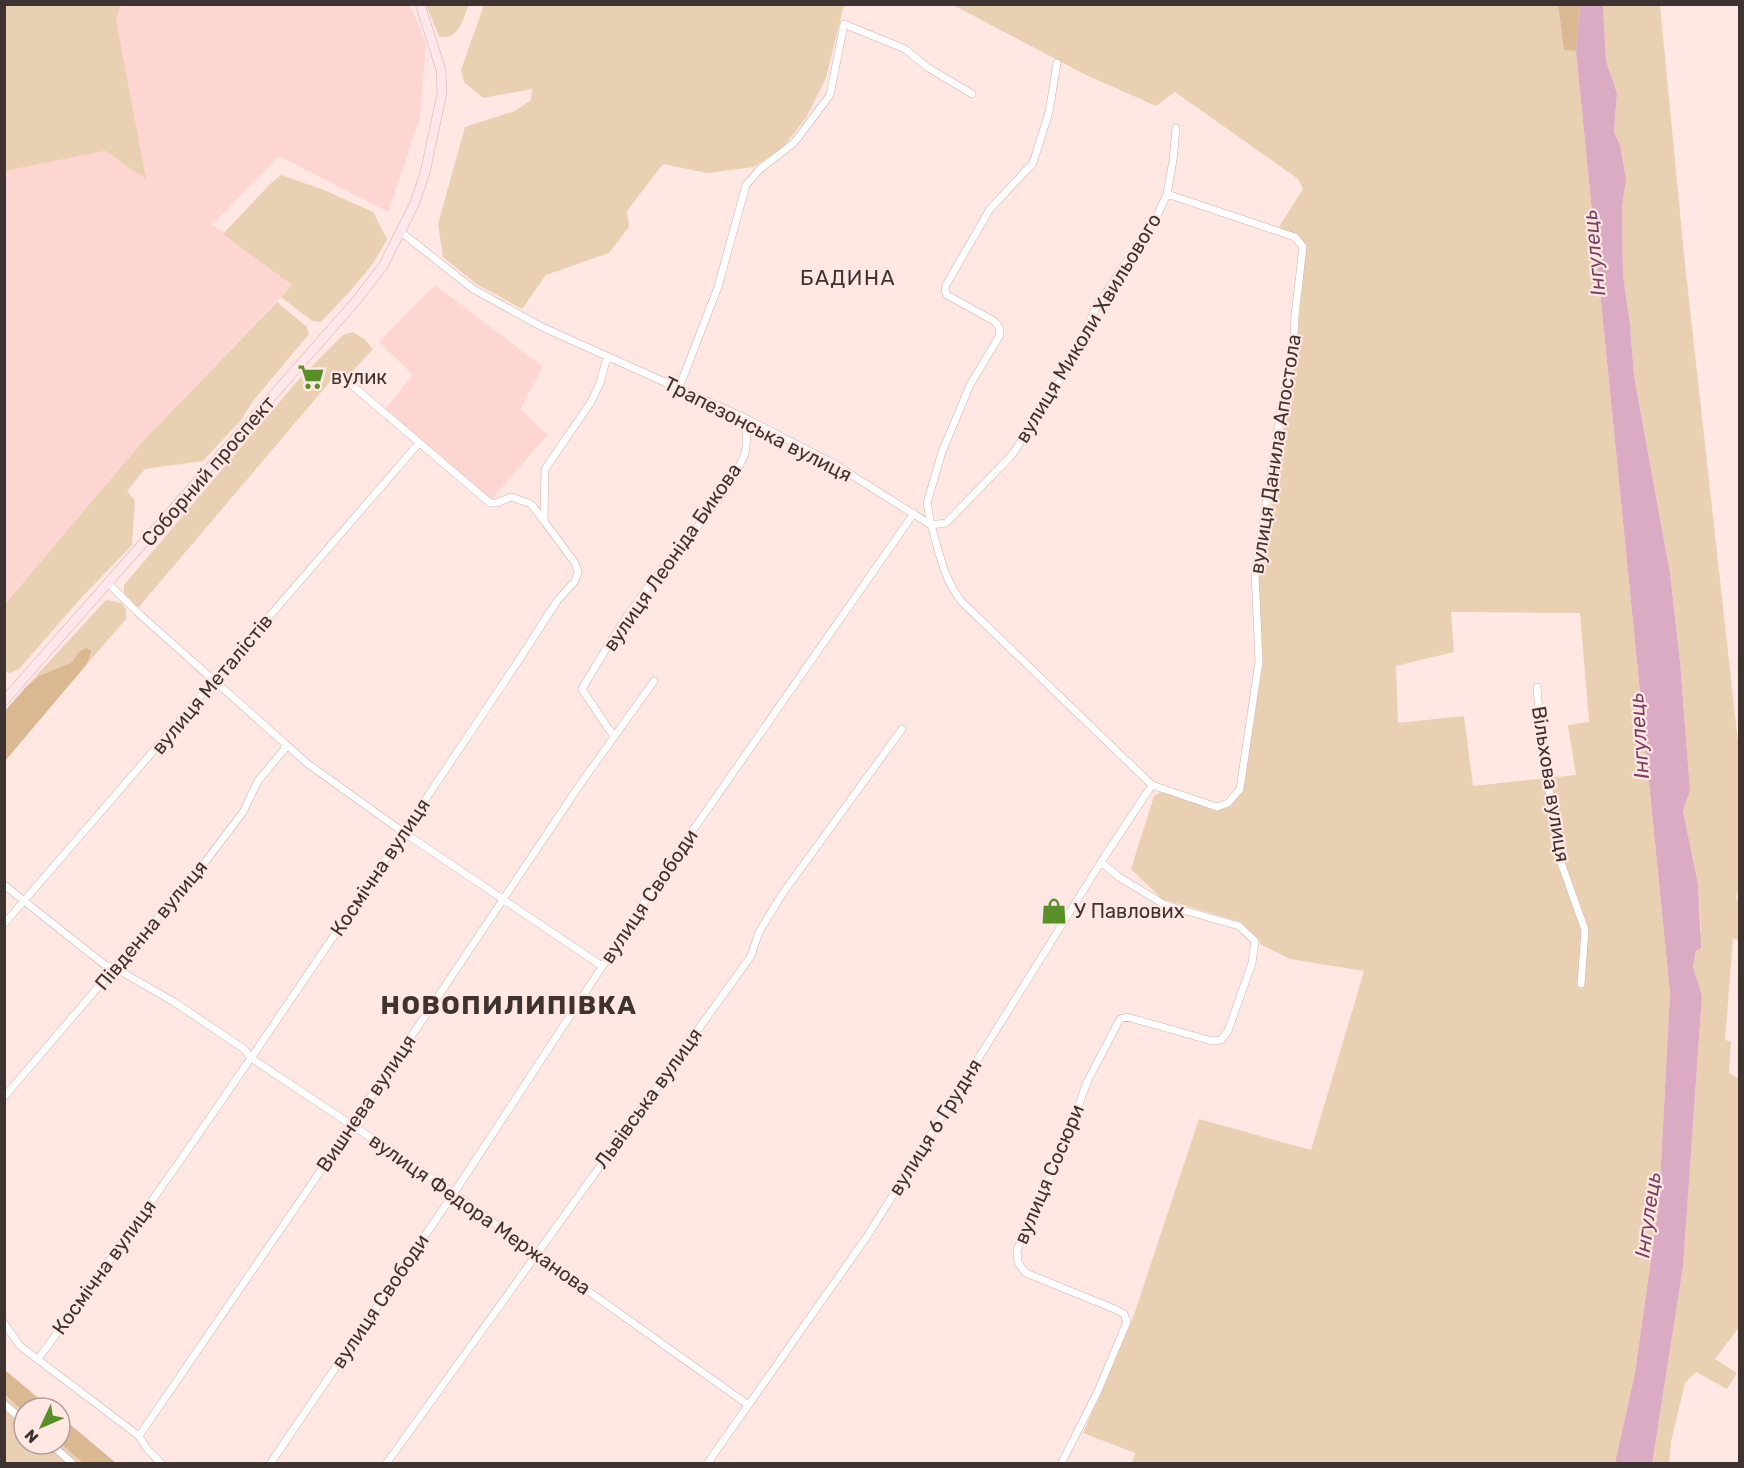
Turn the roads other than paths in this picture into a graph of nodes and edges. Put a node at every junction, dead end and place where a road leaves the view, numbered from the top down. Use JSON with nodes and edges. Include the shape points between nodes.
{"nodes":[{"id":1,"x":420,"y":4,"type":"edge"},
{"id":2,"x":1057,"y":63,"type":"dead end"},
{"id":3,"x":972,"y":94,"type":"dead end"},
{"id":4,"x":1176,"y":128,"type":"dead end"},
{"id":5,"x":1167,"y":194,"type":"junction"},
{"id":6,"x":401,"y":232,"type":"junction"},
{"id":7,"x":607,"y":357,"type":"junction"},
{"id":8,"x":340,"y":375,"type":"dead end"},
{"id":9,"x":679,"y":388,"type":"junction"},
{"id":10,"x":747,"y":419,"type":"junction"},
{"id":11,"x":419,"y":444,"type":"junction"},
{"id":12,"x":914,"y":513,"type":"junction"},
{"id":13,"x":544,"y":521,"type":"junction"},
{"id":14,"x":931,"y":525,"type":"junction"},
{"id":15,"x":109,"y":584,"type":"junction"},
{"id":16,"x":216,"y":680,"type":"junction"},
{"id":17,"x":654,"y":681,"type":"dead end"},
{"id":18,"x":1537,"y":687,"type":"dead end"},
{"id":19,"x":4,"y":701,"type":"edge"},
{"id":20,"x":902,"y":729,"type":"dead end"},
{"id":21,"x":614,"y":737,"type":"junction"},
{"id":22,"x":287,"y":746,"type":"junction"},
{"id":23,"x":1152,"y":784,"type":"junction"},
{"id":24,"x":403,"y":832,"type":"junction"},
{"id":25,"x":1101,"y":862,"type":"junction"},
{"id":26,"x":4,"y":885,"type":"edge"},
{"id":27,"x":504,"y":900,"type":"junction"},
{"id":28,"x":24,"y":901,"type":"junction"},
{"id":29,"x":4,"y":924,"type":"edge"},
{"id":30,"x":602,"y":966,"type":"junction"},
{"id":31,"x":115,"y":968,"type":"junction"},
{"id":32,"x":1581,"y":984,"type":"dead end"},
{"id":33,"x":251,"y":1058,"type":"junction"},
{"id":34,"x":4,"y":1097,"type":"edge"},
{"id":35,"x":352,"y":1125,"type":"junction"},
{"id":36,"x":454,"y":1193,"type":"junction"},
{"id":37,"x":536,"y":1254,"type":"junction"},
{"id":38,"x":4,"y":1323,"type":"edge"},
{"id":39,"x":38,"y":1359,"type":"junction"},
{"id":40,"x":747,"y":1404,"type":"junction"},
{"id":41,"x":139,"y":1436,"type":"junction"},
{"id":42,"x":162,"y":1464,"type":"edge"},
{"id":43,"x":270,"y":1464,"type":"edge"},
{"id":44,"x":386,"y":1464,"type":"edge"},
{"id":45,"x":707,"y":1464,"type":"edge"},
{"id":46,"x":1061,"y":1464,"type":"edge"}],
"edges":[{"from":1,"to":6,"type":"main road","name":"Соборний проспект","via":[[441,70],[441,93],[425,173]]},
{"from":2,"to":14,"type":"street","via":[[1049,112],[1033,163],[990,209],[946,285],[947,295],[994,321],[1000,335],[970,385],[942,452],[927,503]]},
{"from":3,"to":9,"type":"street","via":[[905,49],[844,24],[830,95],[794,143],[746,185],[718,287]]},
{"from":4,"to":5,"type":"street","name":"вулиця Миколи Хвильового"},
{"from":5,"to":14,"type":"street","name":"вулиця Миколи Хвильового","via":[[1156,218],[1095,309],[1076,353],[1012,455],[946,524]]},
{"from":5,"to":23,"type":"street","name":"вулиця Данила Апостола","via":[[1295,237],[1303,247],[1293,353],[1255,573],[1259,661],[1240,789],[1228,803],[1217,807]]},
{"from":6,"to":7,"type":"street","name":"Трапезонська вулиця","via":[[473,289]]},
{"from":6,"to":15,"type":"main road","name":"Соборний проспект","via":[[383,266],[356,301]]},
{"from":7,"to":9,"type":"street","name":"Трапезонська вулиця"},
{"from":7,"to":13,"type":"street","via":[[591,402],[545,469]]},
{"from":8,"to":11,"type":"street"},
{"from":9,"to":10,"type":"street","name":"Трапезонська вулиця"},
{"from":10,"to":12,"type":"street","name":"Трапезонська вулиця","via":[[831,462]]},
{"from":10,"to":21,"type":"street","name":"вулиця Леоніда Бикова","via":[[745,453],[725,487],[650,585],[582,689]]},
{"from":11,"to":13,"type":"street","name":"Космічна вулиця","via":[[490,503],[511,497],[531,504]]},
{"from":11,"to":16,"type":"street","name":"вулиця Металістів"},
{"from":12,"to":14,"type":"street","name":"Трапезонська вулиця"},
{"from":12,"to":30,"type":"street","name":"вулиця Свободи"},
{"from":13,"to":24,"type":"street","name":"Космічна вулиця","via":[[575,563],[575,581]]},
{"from":14,"to":23,"type":"street","via":[[952,590],[962,602]]},
{"from":15,"to":16,"type":"street"},
{"from":15,"to":19,"type":"main road","name":"Соборний проспект"},
{"from":16,"to":22,"type":"street"},
{"from":16,"to":28,"type":"street","name":"вулиця Металістів"},
{"from":17,"to":21,"type":"street","name":"Вишнева вулиця"},
{"from":18,"to":32,"type":"street","name":"Вільхова вулиця","via":[[1558,854],[1585,930]]},
{"from":20,"to":37,"type":"street","name":"Львівська вулиця","via":[[783,893],[759,932],[751,956]]},
{"from":21,"to":27,"type":"street","name":"Вишнева вулиця"},
{"from":22,"to":24,"type":"street"},
{"from":22,"to":31,"type":"street","name":"Південна вулиця","via":[[258,781],[243,812],[212,853]]},
{"from":23,"to":25,"type":"street","name":"вулиця 6 Грудня"},
{"from":24,"to":27,"type":"street"},
{"from":24,"to":33,"type":"street","name":"Космічна вулиця"},
{"from":25,"to":40,"type":"street","name":"вулиця 6 Грудня","via":[[868,1235]]},
{"from":25,"to":46,"type":"street","name":"вулиця Сосюри","via":[[1119,878],[1165,904],[1239,926],[1255,941],[1248,973],[1228,1031],[1221,1040],[1212,1041],[1127,1017],[1120,1019],[1087,1082],[1062,1151],[1017,1250],[1018,1263],[1026,1273],[1117,1310],[1127,1322]]},
{"from":26,"to":28,"type":"street","name":"вулиця Федора Мержанова"},
{"from":27,"to":30,"type":"street"},
{"from":27,"to":35,"type":"street","name":"Вишнева вулиця"},
{"from":28,"to":29,"type":"street","name":"вулиця Металістів"},
{"from":28,"to":31,"type":"street","name":"вулиця Федора Мержанова","via":[[105,965]]},
{"from":30,"to":36,"type":"street","name":"вулиця Свободи"},
{"from":31,"to":33,"type":"street","name":"вулиця Федора Мержанова","via":[[174,1002],[244,1049]]},
{"from":31,"to":34,"type":"street","name":"Південна вулиця"},
{"from":33,"to":35,"type":"street","name":"вулиця Федора Мержанова"},
{"from":33,"to":39,"type":"street","name":"Космічна вулиця"},
{"from":35,"to":36,"type":"street","name":"вулиця Федора Мержанова"},
{"from":35,"to":41,"type":"street","name":"Вишнева вулиця"},
{"from":36,"to":37,"type":"street","name":"вулиця Федора Мержанова"},
{"from":36,"to":43,"type":"street","name":"вулиця Свободи"},
{"from":37,"to":40,"type":"street","name":"вулиця Федора Мержанова"},
{"from":37,"to":44,"type":"street","name":"Львівська вулиця"},
{"from":38,"to":39,"type":"street","via":[[20,1346]]},
{"from":39,"to":41,"type":"street"},
{"from":40,"to":45,"type":"street","name":"вулиця 6 Грудня"},
{"from":41,"to":42,"type":"street"}]}
